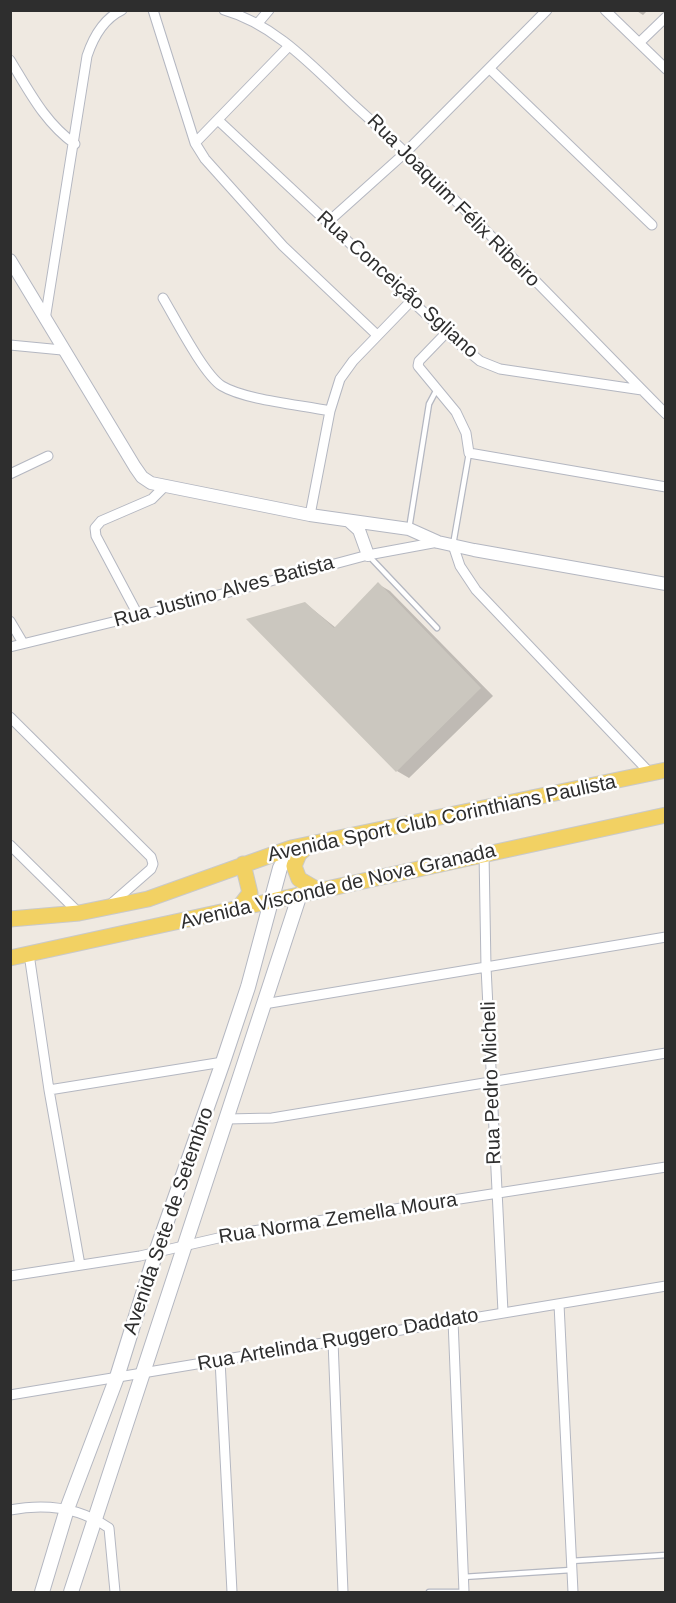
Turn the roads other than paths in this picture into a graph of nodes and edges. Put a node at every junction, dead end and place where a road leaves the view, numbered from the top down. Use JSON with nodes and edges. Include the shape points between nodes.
{"nodes":[{"id":1,"x":122,"y":10,"type":"edge"},
{"id":2,"x":153,"y":10,"type":"edge"},
{"id":3,"x":224,"y":10,"type":"edge"},
{"id":4,"x":269,"y":10,"type":"edge"},
{"id":5,"x":547,"y":10,"type":"edge"},
{"id":6,"x":605,"y":10,"type":"edge"},
{"id":7,"x":666,"y":17,"type":"edge"},
{"id":8,"x":258,"y":23,"type":"junction"},
{"id":9,"x":639,"y":43,"type":"junction"},
{"id":10,"x":289,"y":46,"type":"junction"},
{"id":11,"x":10,"y":60,"type":"edge"},
{"id":12,"x":666,"y":69,"type":"edge"},
{"id":13,"x":491,"y":70,"type":"junction"},
{"id":14,"x":219,"y":121,"type":"junction"},
{"id":15,"x":195,"y":143,"type":"junction"},
{"id":16,"x":75,"y":144,"type":"junction"},
{"id":17,"x":406,"y":152,"type":"junction"},
{"id":18,"x":328,"y":222,"type":"junction"},
{"id":19,"x":652,"y":225,"type":"dead end"},
{"id":20,"x":10,"y":260,"type":"edge"},
{"id":21,"x":163,"y":298,"type":"dead end"},
{"id":22,"x":412,"y":300,"type":"junction"},
{"id":23,"x":45,"y":320,"type":"junction"},
{"id":24,"x":446,"y":333,"type":"junction"},
{"id":25,"x":377,"y":335,"type":"junction"},
{"id":26,"x":10,"y":345,"type":"edge"},
{"id":27,"x":62,"y":350,"type":"junction"},
{"id":28,"x":437,"y":389,"type":"junction"},
{"id":29,"x":642,"y":390,"type":"junction"},
{"id":30,"x":664,"y":410,"type":"edge"},
{"id":31,"x":330,"y":411,"type":"junction"},
{"id":32,"x":469,"y":453,"type":"junction"},
{"id":33,"x":48,"y":456,"type":"dead end"},
{"id":34,"x":10,"y":474,"type":"edge"},
{"id":35,"x":666,"y":487,"type":"edge"},
{"id":36,"x":163,"y":488,"type":"junction"},
{"id":37,"x":310,"y":515,"type":"junction"},
{"id":38,"x":348,"y":521,"type":"junction"},
{"id":39,"x":409,"y":529,"type":"junction"},
{"id":40,"x":438,"y":542,"type":"junction"},
{"id":41,"x":453,"y":545,"type":"junction"},
{"id":42,"x":368,"y":555,"type":"junction"},
{"id":43,"x":666,"y":584,"type":"edge"},
{"id":44,"x":138,"y":615,"type":"junction"},
{"id":45,"x":10,"y":621,"type":"edge"},
{"id":46,"x":437,"y":628,"type":"dead end"},
{"id":47,"x":23,"y":644,"type":"junction"},
{"id":48,"x":10,"y":647,"type":"edge"},
{"id":49,"x":10,"y":717,"type":"edge"},
{"id":50,"x":658,"y":772,"type":"edge"},
{"id":51,"x":666,"y":815,"type":"edge"},
{"id":52,"x":310,"y":844,"type":"junction"},
{"id":53,"x":10,"y":845,"type":"edge"},
{"id":54,"x":291,"y":848,"type":"junction"},
{"id":55,"x":484,"y":853,"type":"junction"},
{"id":56,"x":243,"y":864,"type":"junction"},
{"id":57,"x":316,"y":889,"type":"junction"},
{"id":58,"x":300,"y":894,"type":"junction"},
{"id":59,"x":271,"y":901,"type":"junction"},
{"id":60,"x":108,"y":907,"type":"junction"},
{"id":61,"x":237,"y":910,"type":"junction"},
{"id":62,"x":79,"y":913,"type":"junction"},
{"id":63,"x":10,"y":919,"type":"edge"},
{"id":64,"x":666,"y":937,"type":"edge"},
{"id":65,"x":28,"y":954,"type":"junction"},
{"id":66,"x":10,"y":958,"type":"edge"},
{"id":67,"x":486,"y":967,"type":"junction"},
{"id":68,"x":264,"y":1004,"type":"junction"},
{"id":69,"x":666,"y":1053,"type":"edge"},
{"id":70,"x":223,"y":1062,"type":"junction"},
{"id":71,"x":493,"y":1082,"type":"junction"},
{"id":72,"x":49,"y":1090,"type":"junction"},
{"id":73,"x":227,"y":1119,"type":"junction"},
{"id":74,"x":666,"y":1167,"type":"edge"},
{"id":75,"x":497,"y":1194,"type":"junction"},
{"id":76,"x":186,"y":1245,"type":"junction"},
{"id":77,"x":156,"y":1252,"type":"junction"},
{"id":78,"x":80,"y":1265,"type":"junction"},
{"id":79,"x":10,"y":1276,"type":"edge"},
{"id":80,"x":666,"y":1286,"type":"edge"},
{"id":81,"x":559,"y":1304,"type":"junction"},
{"id":82,"x":503,"y":1312,"type":"junction"},
{"id":83,"x":453,"y":1320,"type":"junction"},
{"id":84,"x":333,"y":1341,"type":"junction"},
{"id":85,"x":220,"y":1360,"type":"junction"},
{"id":86,"x":145,"y":1371,"type":"junction"},
{"id":87,"x":117,"y":1377,"type":"junction"},
{"id":88,"x":10,"y":1395,"type":"edge"},
{"id":89,"x":67,"y":1509,"type":"junction"},
{"id":90,"x":10,"y":1510,"type":"edge"},
{"id":91,"x":96,"y":1520,"type":"junction"},
{"id":92,"x":666,"y":1555,"type":"edge"},
{"id":93,"x":571,"y":1566,"type":"junction"},
{"id":94,"x":463,"y":1577,"type":"junction"},
{"id":95,"x":464,"y":1592,"type":"edge"},
{"id":96,"x":42,"y":1593,"type":"edge"},
{"id":97,"x":71,"y":1593,"type":"edge"},
{"id":98,"x":116,"y":1593,"type":"edge"},
{"id":99,"x":232,"y":1593,"type":"edge"},
{"id":100,"x":343,"y":1593,"type":"edge"},
{"id":101,"x":429,"y":1593,"type":"edge"},
{"id":102,"x":573,"y":1593,"type":"edge"}],
"edges":[{"from":1,"to":16,"type":"street","via":[[105,23],[91,44]]},
{"from":2,"to":15,"type":"street"},
{"from":3,"to":8,"type":"street","name":"Rua Joaquim Félix Ribeiro"},
{"from":4,"to":8,"type":"street"},
{"from":5,"to":13,"type":"street"},
{"from":6,"to":9,"type":"street"},
{"from":7,"to":9,"type":"street"},
{"from":8,"to":10,"type":"street","name":"Rua Joaquim Félix Ribeiro"},
{"from":9,"to":12,"type":"street"},
{"from":10,"to":14,"type":"street"},
{"from":10,"to":17,"type":"street","name":"Rua Joaquim Félix Ribeiro"},
{"from":11,"to":16,"type":"street","via":[[48,119]]},
{"from":13,"to":17,"type":"street"},
{"from":13,"to":19,"type":"street"},
{"from":14,"to":15,"type":"street"},
{"from":14,"to":18,"type":"street","name":"Rua Conceição Sgliano"},
{"from":15,"to":25,"type":"street","via":[[219,178],[247,208]]},
{"from":16,"to":23,"type":"street"},
{"from":17,"to":18,"type":"street"},
{"from":17,"to":29,"type":"street","name":"Rua Joaquim Félix Ribeiro"},
{"from":18,"to":22,"type":"street","name":"Rua Conceição Sgliano"},
{"from":20,"to":23,"type":"street"},
{"from":21,"to":31,"type":"street","via":[[208,371],[223,386],[252,396]]},
{"from":22,"to":24,"type":"street","name":"Rua Conceição Sgliano"},
{"from":22,"to":25,"type":"street"},
{"from":23,"to":27,"type":"street"},
{"from":24,"to":28,"type":"street","via":[[418,366]]},
{"from":24,"to":29,"type":"street","name":"Rua Conceição Sgliano","via":[[480,361],[500,369]]},
{"from":25,"to":31,"type":"street","via":[[340,379]]},
{"from":26,"to":27,"type":"street"},
{"from":27,"to":36,"type":"street","via":[[142,477]]},
{"from":28,"to":32,"type":"street","via":[[461,422]]},
{"from":28,"to":39,"type":"lane","via":[[429,404]]},
{"from":29,"to":30,"type":"street","name":"Rua Joaquim Félix Ribeiro"},
{"from":31,"to":37,"type":"street"},
{"from":32,"to":35,"type":"street"},
{"from":32,"to":41,"type":"lane"},
{"from":33,"to":34,"type":"street"},
{"from":36,"to":37,"type":"street"},
{"from":36,"to":44,"type":"street","via":[[153,499],[101,521],[95,528]]},
{"from":37,"to":38,"type":"street"},
{"from":38,"to":39,"type":"street"},
{"from":38,"to":42,"type":"street","via":[[359,530]]},
{"from":39,"to":40,"type":"street"},
{"from":40,"to":41,"type":"street"},
{"from":40,"to":42,"type":"street","name":"Rua Justino Alves Batista"},
{"from":41,"to":43,"type":"street"},
{"from":41,"to":50,"type":"street","via":[[460,566],[476,590]]},
{"from":42,"to":44,"type":"street","name":"Rua Justino Alves Batista"},
{"from":42,"to":46,"type":"lane"},
{"from":44,"to":47,"type":"street","name":"Rua Justino Alves Batista"},
{"from":45,"to":47,"type":"street"},
{"from":47,"to":48,"type":"street","name":"Rua Justino Alves Batista"},
{"from":49,"to":60,"type":"street","via":[[151,857],[151,869]]},
{"from":50,"to":52,"type":"main road","name":"Avenida Sport Club Corinthians Paulista"},
{"from":51,"to":55,"type":"main road","name":"Avenida Visconde de Nova Granada"},
{"from":52,"to":54,"type":"main road","name":"Avenida Sport Club Corinthians Paulista"},
{"from":52,"to":57,"type":"main road","via":[[299,854],[294,866],[299,879]]},
{"from":53,"to":62,"type":"street"},
{"from":54,"to":56,"type":"main road","name":"Avenida Sport Club Corinthians Paulista"},
{"from":54,"to":59,"type":"main road","name":"Avenida Sete de Setembro","via":[[283,860]]},
{"from":55,"to":57,"type":"main road","name":"Avenida Visconde de Nova Granada"},
{"from":55,"to":67,"type":"street","name":"Rua Pedro Micheli"},
{"from":56,"to":60,"type":"main road","name":"Avenida Sport Club Corinthians Paulista","via":[[156,896]]},
{"from":56,"to":61,"type":"main road","via":[[250,891]]},
{"from":57,"to":58,"type":"main road","name":"Avenida Visconde de Nova Granada"},
{"from":58,"to":59,"type":"main road","name":"Avenida Visconde de Nova Granada"},
{"from":58,"to":68,"type":"main road","name":"Avenida Sete de Setembro"},
{"from":59,"to":61,"type":"main road","name":"Avenida Visconde de Nova Granada"},
{"from":59,"to":70,"type":"main road","name":"Avenida Sete de Setembro"},
{"from":60,"to":62,"type":"main road","name":"Avenida Sport Club Corinthians Paulista"},
{"from":61,"to":65,"type":"main road","name":"Avenida Visconde de Nova Granada"},
{"from":62,"to":63,"type":"main road","name":"Avenida Sport Club Corinthians Paulista"},
{"from":64,"to":67,"type":"street"},
{"from":65,"to":66,"type":"main road","name":"Avenida Visconde de Nova Granada"},
{"from":65,"to":72,"type":"street"},
{"from":67,"to":68,"type":"street"},
{"from":67,"to":71,"type":"street","name":"Rua Pedro Micheli"},
{"from":68,"to":73,"type":"main road","name":"Avenida Sete de Setembro"},
{"from":69,"to":71,"type":"street"},
{"from":70,"to":72,"type":"street"},
{"from":70,"to":77,"type":"main road","name":"Avenida Sete de Setembro"},
{"from":71,"to":73,"type":"street","via":[[272,1118]]},
{"from":71,"to":75,"type":"street","name":"Rua Pedro Micheli"},
{"from":72,"to":78,"type":"street"},
{"from":73,"to":76,"type":"main road","name":"Avenida Sete de Setembro"},
{"from":74,"to":75,"type":"street","name":"Rua Norma Zemella Moura"},
{"from":75,"to":76,"type":"street","name":"Rua Norma Zemella Moura","via":[[240,1233]]},
{"from":75,"to":82,"type":"street","name":"Rua Pedro Micheli"},
{"from":76,"to":77,"type":"street","name":"Rua Norma Zemella Moura"},
{"from":76,"to":86,"type":"main road","name":"Avenida Sete de Setembro"},
{"from":77,"to":78,"type":"street","name":"Rua Norma Zemella Moura"},
{"from":77,"to":87,"type":"main road","name":"Avenida Sete de Setembro"},
{"from":78,"to":79,"type":"street","name":"Rua Norma Zemella Moura"},
{"from":80,"to":81,"type":"street","name":"Rua Artelinda Ruggero Daddato"},
{"from":81,"to":82,"type":"street","name":"Rua Artelinda Ruggero Daddato"},
{"from":81,"to":93,"type":"street"},
{"from":82,"to":83,"type":"street","name":"Rua Artelinda Ruggero Daddato"},
{"from":83,"to":84,"type":"street","name":"Rua Artelinda Ruggero Daddato"},
{"from":83,"to":94,"type":"street"},
{"from":84,"to":85,"type":"street","name":"Rua Artelinda Ruggero Daddato"},
{"from":84,"to":100,"type":"street"},
{"from":85,"to":86,"type":"street","name":"Rua Artelinda Ruggero Daddato"},
{"from":85,"to":99,"type":"street"},
{"from":86,"to":87,"type":"street","name":"Rua Artelinda Ruggero Daddato"},
{"from":86,"to":91,"type":"main road","name":"Avenida Sete de Setembro"},
{"from":87,"to":88,"type":"street","name":"Rua Artelinda Ruggero Daddato"},
{"from":87,"to":89,"type":"main road","name":"Avenida Sete de Setembro"},
{"from":89,"to":90,"type":"street","via":[[37,1505]]},
{"from":89,"to":91,"type":"street"},
{"from":89,"to":96,"type":"main road","name":"Avenida Sete de Setembro"},
{"from":91,"to":97,"type":"main road","name":"Avenida Sete de Setembro"},
{"from":91,"to":98,"type":"street","via":[[112,1532]]},
{"from":92,"to":93,"type":"lane"},
{"from":93,"to":94,"type":"lane"},
{"from":93,"to":102,"type":"street"},
{"from":94,"to":95,"type":"street"},
{"from":95,"to":101,"type":"lane"}]}
